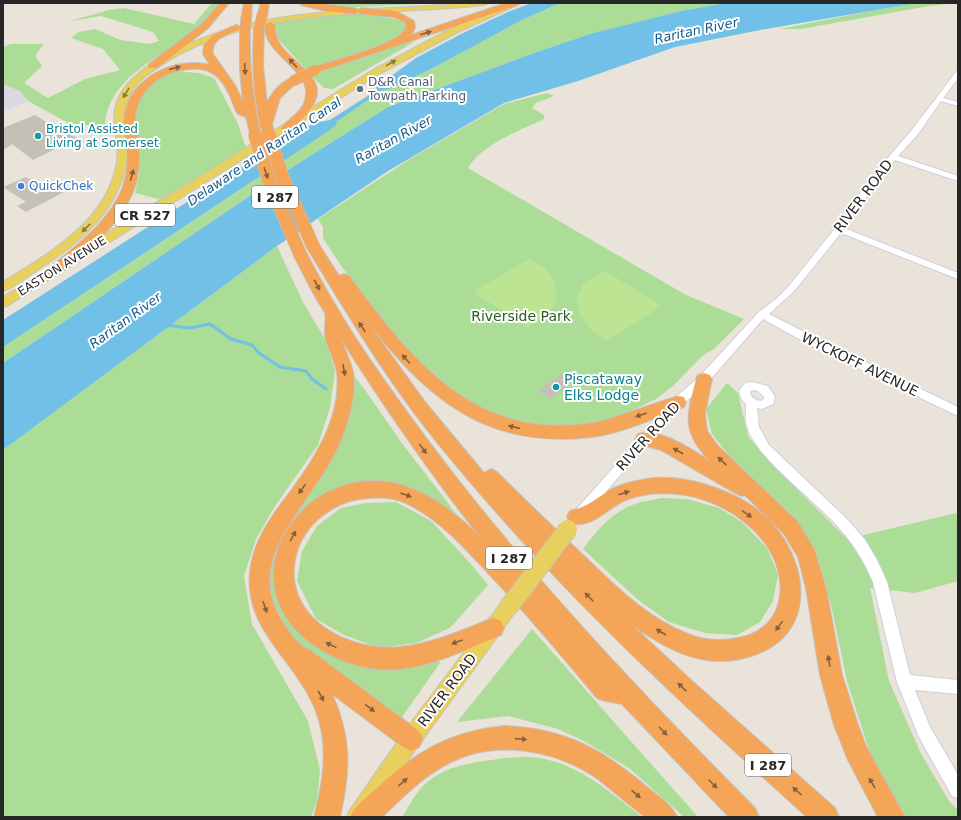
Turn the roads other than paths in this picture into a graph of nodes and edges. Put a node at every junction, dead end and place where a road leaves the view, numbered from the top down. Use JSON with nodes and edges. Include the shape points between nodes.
{"nodes":[{"id":1,"x":224,"y":3,"type":"edge"},
{"id":2,"x":248,"y":3,"type":"edge"},
{"id":3,"x":265,"y":3,"type":"edge"},
{"id":4,"x":272,"y":3,"type":"edge"},
{"id":5,"x":304,"y":3,"type":"edge"},
{"id":6,"x":484,"y":3,"type":"edge"},
{"id":7,"x":516,"y":3,"type":"edge"},
{"id":8,"x":430,"y":8,"type":"junction"},
{"id":9,"x":358,"y":11,"type":"junction"},
{"id":10,"x":265,"y":21,"type":"junction"},
{"id":11,"x":462,"y":21,"type":"junction"},
{"id":12,"x":242,"y":26,"type":"junction"},
{"id":13,"x":448,"y":34,"type":"junction"},
{"id":14,"x":389,"y":45,"type":"junction"},
{"id":15,"x":153,"y":66,"type":"junction"},
{"id":16,"x":958,"y":73,"type":"edge"},
{"id":17,"x":224,"y":74,"type":"junction"},
{"id":18,"x":940,"y":99,"type":"junction"},
{"id":19,"x":958,"y":104,"type":"edge"},
{"id":20,"x":250,"y":115,"type":"junction"},
{"id":21,"x":267,"y":127,"type":"junction"},
{"id":22,"x":287,"y":128,"type":"junction"},
{"id":23,"x":892,"y":157,"type":"junction"},
{"id":24,"x":958,"y":179,"type":"edge"},
{"id":25,"x":110,"y":198,"type":"junction"},
{"id":26,"x":152,"y":210,"type":"junction"},
{"id":27,"x":117,"y":211,"type":"junction"},
{"id":28,"x":839,"y":229,"type":"junction"},
{"id":29,"x":317,"y":253,"type":"junction"},
{"id":30,"x":54,"y":271,"type":"junction"},
{"id":31,"x":958,"y":276,"type":"edge"},
{"id":32,"x":3,"y":287,"type":"edge"},
{"id":33,"x":3,"y":303,"type":"edge"},
{"id":34,"x":762,"y":314,"type":"junction"},
{"id":35,"x":333,"y":315,"type":"junction"},
{"id":36,"x":704,"y":379,"type":"junction"},
{"id":37,"x":678,"y":402,"type":"junction"},
{"id":38,"x":752,"y":403,"type":"dead end"},
{"id":39,"x":958,"y":412,"type":"edge"},
{"id":40,"x":644,"y":439,"type":"junction"},
{"id":41,"x":464,"y":462,"type":"junction"},
{"id":42,"x":760,"y":498,"type":"junction"},
{"id":43,"x":572,"y":523,"type":"junction"},
{"id":44,"x":493,"y":628,"type":"junction"},
{"id":45,"x":293,"y":652,"type":"junction"},
{"id":46,"x":904,"y":682,"type":"junction"},
{"id":47,"x":958,"y":688,"type":"edge"},
{"id":48,"x":626,"y":693,"type":"junction"},
{"id":49,"x":411,"y":739,"type":"junction"},
{"id":50,"x":958,"y":790,"type":"edge"},
{"id":51,"x":328,"y":817,"type":"edge"},
{"id":52,"x":358,"y":817,"type":"edge"},
{"id":53,"x":363,"y":817,"type":"edge"},
{"id":54,"x":664,"y":817,"type":"edge"},
{"id":55,"x":746,"y":817,"type":"edge"},
{"id":56,"x":826,"y":817,"type":"edge"},
{"id":57,"x":892,"y":817,"type":"edge"}],
"edges":[{"from":1,"to":15,"type":"highway","via":[[205,26]]},
{"from":2,"to":12,"type":"highway","number":"I 287"},
{"from":3,"to":10,"type":"highway","number":"I 287"},
{"from":4,"to":10,"type":"highway"},
{"from":5,"to":9,"type":"highway"},
{"from":6,"to":8,"type":"main road","name":"EASTON AVENUE","number":"CR 527"},
{"from":7,"to":11,"type":"highway"},
{"from":7,"to":13,"type":"main road","name":"EASTON AVENUE","number":"CR 527"},
{"from":8,"to":9,"type":"main road","name":"EASTON AVENUE","number":"CR 527"},
{"from":8,"to":11,"type":"main road","via":[[458,10],[465,15]]},
{"from":9,"to":12,"type":"main road","name":"EASTON AVENUE","number":"CR 527","via":[[285,17]]},
{"from":9,"to":14,"type":"highway","via":[[396,14],[409,21],[410,30]]},
{"from":10,"to":21,"type":"highway","number":"I 287","via":[[258,73],[262,111]]},
{"from":22,"to":10,"type":"highway","one_way":true,"via":[[308,107],[312,98],[312,88],[308,79],[271,36]]},
{"from":11,"to":13,"type":"main road"},
{"from":14,"to":11,"type":"highway","one_way":true},
{"from":12,"to":15,"type":"main road","name":"EASTON AVENUE","number":"CR 527","via":[[216,33]]},
{"from":12,"to":17,"type":"highway","via":[[217,36],[207,49],[209,56]]},
{"from":12,"to":20,"type":"highway","number":"I 287","one_way":true},
{"from":22,"to":13,"type":"main road","name":"EASTON AVENUE","number":"CR 527","one_way":true,"via":[[376,72]]},
{"from":14,"to":21,"type":"highway","bridge":true,"via":[[315,70],[293,81],[274,98]]},
{"from":15,"to":25,"type":"main road","name":"EASTON AVENUE","number":"CR 527","one_way":true,"via":[[132,84],[121,103],[117,122],[122,160]]},
{"from":16,"to":18,"type":"street","name":"RIVER ROAD"},
{"from":17,"to":20,"type":"highway","via":[[242,112]]},
{"from":27,"to":17,"type":"highway","one_way":true,"via":[[126,195],[134,170],[130,118],[132,106],[143,87],[152,77],[177,67],[204,66]]},
{"from":18,"to":19,"type":"street"},
{"from":18,"to":23,"type":"street","name":"RIVER ROAD"},
{"from":20,"to":35,"type":"highway","number":"I 287","one_way":true,"bridge":true,"via":[[271,187],[301,256]]},
{"from":21,"to":29,"type":"highway","number":"I 287","bridge":true,"via":[[282,176]]},
{"from":22,"to":26,"type":"main road","name":"EASTON AVENUE","number":"CR 527"},
{"from":23,"to":24,"type":"street"},
{"from":23,"to":28,"type":"street","name":"RIVER ROAD"},
{"from":25,"to":27,"type":"main road"},
{"from":25,"to":32,"type":"main road","name":"EASTON AVENUE","number":"CR 527","one_way":true,"via":[[100,214],[67,245]]},
{"from":26,"to":27,"type":"main road","via":[[134,215]]},
{"from":26,"to":30,"type":"main road","name":"EASTON AVENUE","number":"CR 527"},
{"from":27,"to":30,"type":"highway","via":[[95,236]]},
{"from":28,"to":31,"type":"street"},
{"from":28,"to":34,"type":"street","name":"RIVER ROAD","via":[[792,288]]},
{"from":37,"to":29,"type":"highway","one_way":true,"via":[[604,427],[578,431],[532,430],[494,422],[463,408],[433,386],[406,360],[335,268]]},
{"from":41,"to":29,"type":"highway","number":"I 287","one_way":true,"via":[[408,394],[377,350]]},
{"from":30,"to":33,"type":"main road","name":"EASTON AVENUE","number":"CR 527"},
{"from":34,"to":36,"type":"street","name":"RIVER ROAD"},
{"from":34,"to":39,"type":"street","name":"WYCKOFF AVENUE"},
{"from":35,"to":45,"type":"highway","one_way":true,"via":[[332,333],[344,368],[345,381],[339,421],[319,466],[275,527],[263,552],[261,563],[260,591],[264,606],[278,635]]},
{"from":35,"to":48,"type":"highway","number":"I 287","one_way":true,"via":[[370,373],[444,476],[502,550]]},
{"from":36,"to":37,"type":"street","name":"RIVER ROAD"},
{"from":42,"to":36,"type":"highway","one_way":true,"via":[[712,451],[700,433],[696,413]]},
{"from":37,"to":40,"type":"street","name":"RIVER ROAD"},
{"from":38,"to":46,"type":"street","via":[[753,427],[765,448],[845,525],[872,564],[880,582]]},
{"from":42,"to":40,"type":"highway","one_way":true,"via":[[666,444]]},
{"from":40,"to":43,"type":"street","name":"RIVER ROAD"},
{"from":43,"to":41,"type":"highway","one_way":true,"via":[[616,496],[654,486],[689,488],[723,499],[756,520],[780,548],[790,577],[789,607],[774,633],[763,642],[726,651],[706,650],[685,644],[649,625],[633,613],[532,520],[482,468]]},
{"from":56,"to":41,"type":"highway","number":"I 287","one_way":true,"via":[[710,714],[622,629],[509,514]]},
{"from":57,"to":42,"type":"highway","one_way":true,"via":[[870,780],[846,725],[831,675],[816,588],[807,555],[791,528]]},
{"from":43,"to":44,"type":"main road","name":"RIVER ROAD","bridge":true},
{"from":44,"to":48,"type":"highway","one_way":true,"via":[[418,655],[388,659],[350,653],[313,634],[296,615],[284,587],[284,559],[288,545],[308,516],[325,503],[345,494],[364,490],[386,490],[413,498],[454,526],[478,548],[538,612],[605,690]]},
{"from":44,"to":49,"type":"main road","name":"RIVER ROAD"},
{"from":45,"to":49,"type":"highway","one_way":true},
{"from":45,"to":51,"type":"highway","one_way":true,"via":[[321,695],[333,726],[337,763]]},
{"from":46,"to":47,"type":"street"},
{"from":46,"to":50,"type":"street","via":[[924,732]]},
{"from":48,"to":55,"type":"highway","number":"I 287","one_way":true},
{"from":49,"to":52,"type":"main road","name":"RIVER ROAD"},
{"from":53,"to":54,"type":"highway","one_way":true,"via":[[418,770],[440,756],[473,742],[509,738],[556,745],[588,759],[617,778]]}]}
